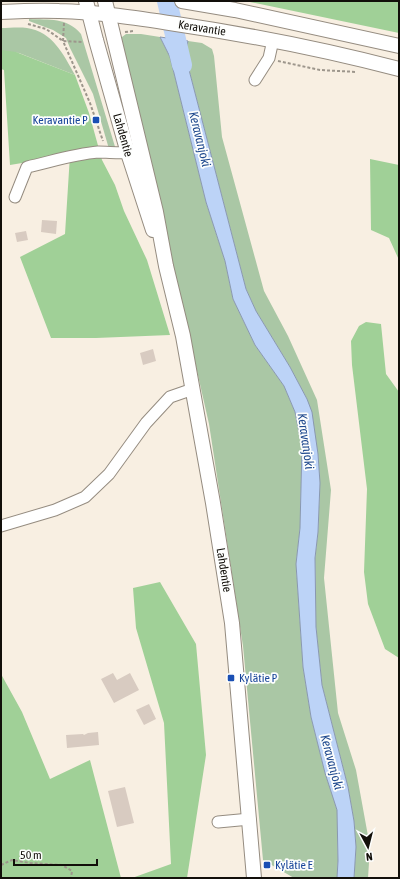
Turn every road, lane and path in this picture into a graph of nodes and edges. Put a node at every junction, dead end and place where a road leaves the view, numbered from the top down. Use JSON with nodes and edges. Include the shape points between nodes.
{"nodes":[{"id":1,"x":105,"y":1,"type":"edge"},
{"id":2,"x":185,"y":1,"type":"edge"},
{"id":3,"x":87,"y":7,"type":"edge"},
{"id":4,"x":1,"y":12,"type":"edge"},
{"id":5,"x":108,"y":15,"type":"junction"},
{"id":6,"x":25,"y":22,"type":"dead end"},
{"id":7,"x":64,"y":26,"type":"dead end"},
{"id":8,"x":273,"y":40,"type":"junction"},
{"id":9,"x":62,"y":41,"type":"junction"},
{"id":10,"x":86,"y":42,"type":"dead end"},
{"id":11,"x":399,"y":46,"type":"edge"},
{"id":12,"x":269,"y":58,"type":"junction"},
{"id":13,"x":399,"y":69,"type":"edge"},
{"id":14,"x":362,"y":73,"type":"dead end"},
{"id":15,"x":255,"y":80,"type":"dead end"},
{"id":16,"x":134,"y":152,"type":"junction"},
{"id":17,"x":108,"y":153,"type":"junction"},
{"id":18,"x":15,"y":197,"type":"dead end"},
{"id":19,"x":193,"y":389,"type":"junction"},
{"id":20,"x":1,"y":526,"type":"edge"},
{"id":21,"x":250,"y":819,"type":"junction"},
{"id":22,"x":218,"y":822,"type":"dead end"},
{"id":23,"x":1,"y":865,"type":"edge"},
{"id":24,"x":71,"y":878,"type":"edge"},
{"id":25,"x":254,"y":878,"type":"edge"}],
"edges":[{"from":1,"to":5,"type":"main road","name":"Lahdentie"},
{"from":2,"to":11,"type":"main road","name":"Keravantie"},
{"from":3,"to":4,"type":"main road","name":"Keravantie","via":[[57,11]]},
{"from":3,"to":5,"type":"main road","name":"Keravantie"},
{"from":3,"to":16,"type":"main road","name":"Lahdentie"},
{"from":5,"to":8,"type":"main road","name":"Keravantie"},
{"from":5,"to":16,"type":"main road","name":"Lahdentie"},
{"from":6,"to":9,"type":"path","via":[[46,29]]},
{"from":7,"to":9,"type":"path"},
{"from":8,"to":12,"type":"lane"},
{"from":8,"to":13,"type":"main road","name":"Keravantie"},
{"from":9,"to":10,"type":"path"},
{"from":9,"to":17,"type":"path","via":[[90,103]]},
{"from":12,"to":14,"type":"path","via":[[320,70]]},
{"from":12,"to":15,"type":"lane"},
{"from":16,"to":17,"type":"lane"},
{"from":16,"to":19,"type":"main road","name":"Lahdentie","via":[[156,212],[166,266],[184,336]]},
{"from":17,"to":18,"type":"lane","via":[[98,152],[27,167]]},
{"from":19,"to":20,"type":"lane","via":[[170,397],[146,423],[109,474],[85,497],[55,510]]},
{"from":19,"to":21,"type":"main road","name":"Lahdentie","via":[[232,623]]},
{"from":21,"to":22,"type":"lane"},
{"from":21,"to":25,"type":"main road","name":"Lahdentie"},
{"from":23,"to":24,"type":"path","via":[[12,860],[62,865],[72,872]]}]}
